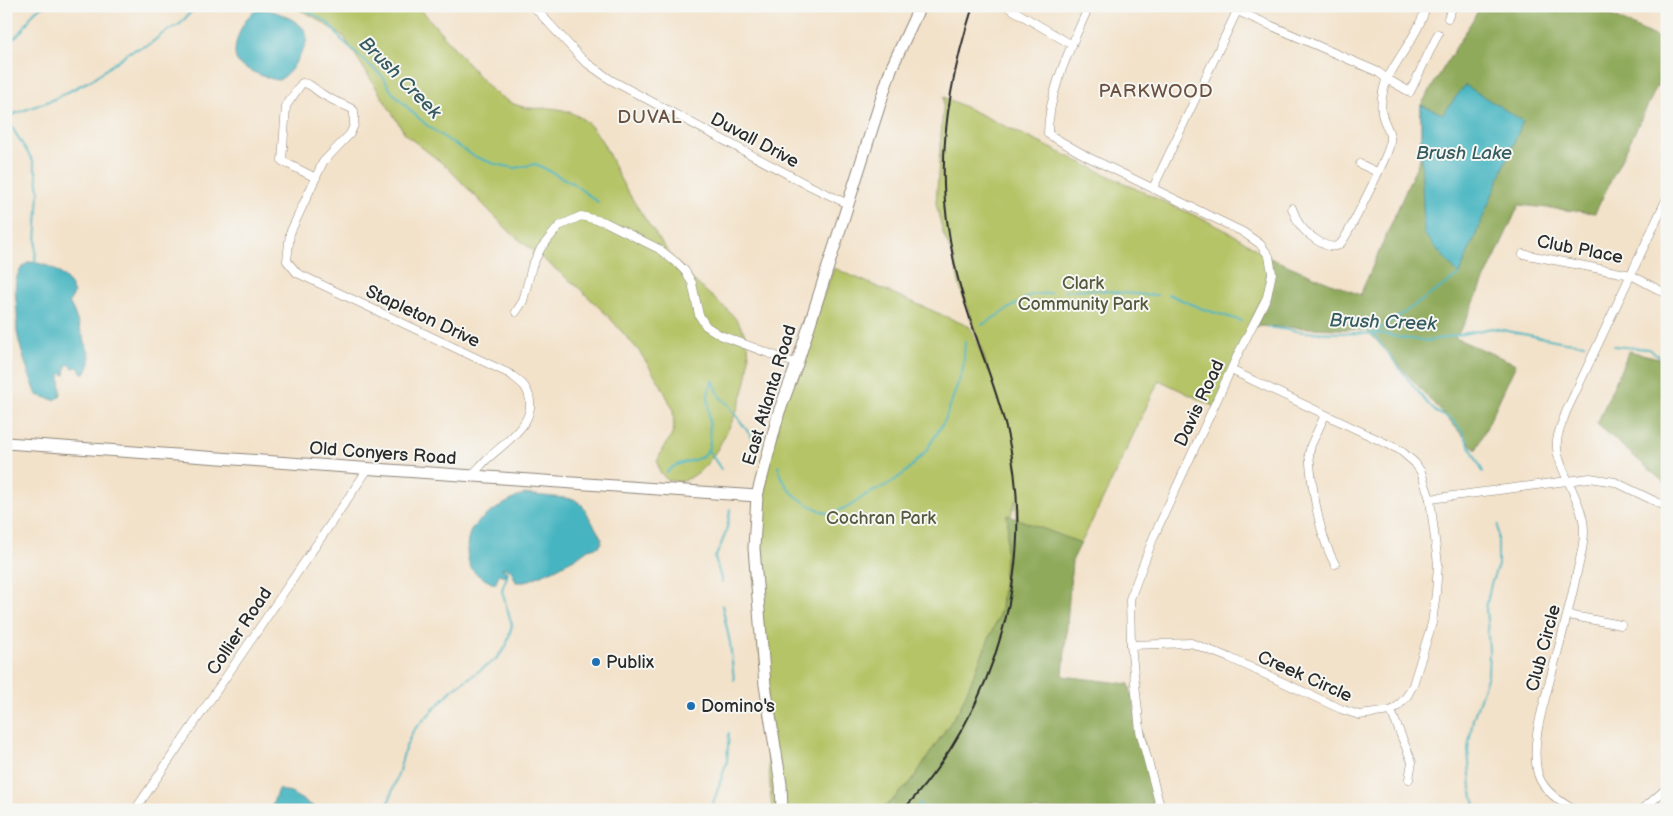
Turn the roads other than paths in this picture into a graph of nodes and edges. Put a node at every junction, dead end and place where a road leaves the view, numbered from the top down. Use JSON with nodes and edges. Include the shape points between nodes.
{"nodes":[{"id":1,"x":533,"y":6,"type":"edge"},
{"id":2,"x":920,"y":6,"type":"edge"},
{"id":3,"x":1089,"y":6,"type":"edge"},
{"id":4,"x":1226,"y":6,"type":"edge"},
{"id":5,"x":1426,"y":6,"type":"edge"},
{"id":6,"x":1453,"y":6,"type":"edge"},
{"id":7,"x":1006,"y":7,"type":"edge"},
{"id":8,"x":1237,"y":11,"type":"junction"},
{"id":9,"x":1448,"y":18,"type":"dead end"},
{"id":10,"x":1438,"y":34,"type":"dead end"},
{"id":11,"x":1072,"y":45,"type":"junction"},
{"id":12,"x":1387,"y":79,"type":"junction"},
{"id":13,"x":1360,"y":164,"type":"dead end"},
{"id":14,"x":1377,"y":172,"type":"junction"},
{"id":15,"x":316,"y":178,"type":"junction"},
{"id":16,"x":1153,"y":188,"type":"junction"},
{"id":17,"x":1667,"y":198,"type":"edge"},
{"id":18,"x":848,"y":204,"type":"junction"},
{"id":19,"x":1292,"y":208,"type":"dead end"},
{"id":20,"x":1523,"y":254,"type":"dead end"},
{"id":21,"x":1631,"y":275,"type":"junction"},
{"id":22,"x":1667,"y":294,"type":"edge"},
{"id":23,"x":516,"y":312,"type":"dead end"},
{"id":24,"x":797,"y":364,"type":"junction"},
{"id":25,"x":1231,"y":370,"type":"junction"},
{"id":26,"x":1325,"y":415,"type":"junction"},
{"id":27,"x":6,"y":444,"type":"edge"},
{"id":28,"x":368,"y":470,"type":"junction"},
{"id":29,"x":471,"y":476,"type":"junction"},
{"id":30,"x":1568,"y":479,"type":"junction"},
{"id":31,"x":757,"y":496,"type":"junction"},
{"id":32,"x":1430,"y":499,"type":"junction"},
{"id":33,"x":1667,"y":507,"type":"edge"},
{"id":34,"x":1335,"y":564,"type":"dead end"},
{"id":35,"x":1568,"y":615,"type":"junction"},
{"id":36,"x":1621,"y":626,"type":"dead end"},
{"id":37,"x":1131,"y":645,"type":"junction"},
{"id":38,"x":1391,"y":711,"type":"junction"},
{"id":39,"x":1409,"y":779,"type":"dead end"},
{"id":40,"x":1667,"y":788,"type":"edge"},
{"id":41,"x":135,"y":810,"type":"edge"},
{"id":42,"x":782,"y":810,"type":"edge"},
{"id":43,"x":1161,"y":810,"type":"edge"},
{"id":44,"x":1576,"y":810,"type":"edge"},
{"id":45,"x":1642,"y":810,"type":"edge"}],
"edges":[{"from":1,"to":18,"type":"street","name":"Duvall Drive","via":[[584,60],[610,80]]},
{"from":2,"to":18,"type":"street","name":"East Atlanta Road","via":[[891,69]]},
{"from":3,"to":11,"type":"street"},
{"from":4,"to":8,"type":"street"},
{"from":5,"to":12,"type":"street","via":[[1422,19]]},
{"from":6,"to":9,"type":"street"},
{"from":7,"to":11,"type":"street"},
{"from":8,"to":12,"type":"street","via":[[1378,72]]},
{"from":8,"to":16,"type":"street"},
{"from":10,"to":12,"type":"street","via":[[1410,92]]},
{"from":11,"to":16,"type":"street","name":"Davis Road","via":[[1050,104],[1048,134]]},
{"from":12,"to":14,"type":"street","via":[[1382,115],[1390,137],[1386,156]]},
{"from":13,"to":14,"type":"street"},
{"from":14,"to":19,"type":"street","via":[[1339,245],[1330,247],[1309,234],[1299,224]]},
{"from":15,"to":15,"type":"street","name":"Stapleton Drive","via":[[323,162],[350,134],[354,111],[304,82],[286,106],[282,162]]},
{"from":15,"to":29,"type":"street","name":"Stapleton Drive","via":[[290,233],[287,261],[297,273],[510,374],[524,386],[530,404],[521,429]]},
{"from":16,"to":25,"type":"street","name":"Davis Road","via":[[1244,232],[1269,256],[1272,273],[1267,296]]},
{"from":17,"to":21,"type":"street","name":"Club Circle"},
{"from":18,"to":24,"type":"street","name":"East Atlanta Road"},
{"from":20,"to":21,"type":"street","name":"Club Place"},
{"from":21,"to":22,"type":"street","name":"Club Place"},
{"from":21,"to":30,"type":"street","name":"Club Circle","via":[[1560,428],[1556,442]]},
{"from":23,"to":24,"type":"street","via":[[523,302],[532,266],[541,248],[559,226],[581,216],[604,222],[659,249],[678,264],[692,283],[701,319],[706,326],[720,335]]},
{"from":24,"to":31,"type":"street","name":"East Atlanta Road","via":[[779,412]]},
{"from":25,"to":26,"type":"street"},
{"from":25,"to":37,"type":"street","name":"Davis Road","via":[[1154,536],[1130,600]]},
{"from":26,"to":32,"type":"street","via":[[1407,456],[1421,472]]},
{"from":26,"to":34,"type":"street","via":[[1309,454],[1323,536]]},
{"from":27,"to":28,"type":"street","name":"Old Conyers Road"},
{"from":28,"to":29,"type":"street","name":"Old Conyers Road"},
{"from":28,"to":41,"type":"street","name":"Collier Road"},
{"from":29,"to":31,"type":"street","name":"Old Conyers Road"},
{"from":30,"to":32,"type":"street"},
{"from":30,"to":33,"type":"street","via":[[1615,482]]},
{"from":30,"to":35,"type":"street","name":"Club Circle","via":[[1581,512],[1584,530]]},
{"from":31,"to":42,"type":"street","name":"East Atlanta Road","via":[[754,548],[766,685]]},
{"from":32,"to":38,"type":"street","via":[[1438,564],[1432,623],[1413,685],[1407,696]]},
{"from":35,"to":36,"type":"street"},
{"from":35,"to":44,"type":"street","name":"Club Circle","via":[[1537,734],[1537,771],[1542,782],[1561,803]]},
{"from":37,"to":38,"type":"street","name":"Creek Circle","via":[[1192,643],[1340,709],[1359,715]]},
{"from":37,"to":43,"type":"street","name":"Davis Road","via":[[1140,731]]},
{"from":38,"to":39,"type":"street","via":[[1412,762]]},
{"from":40,"to":45,"type":"street"}]}
